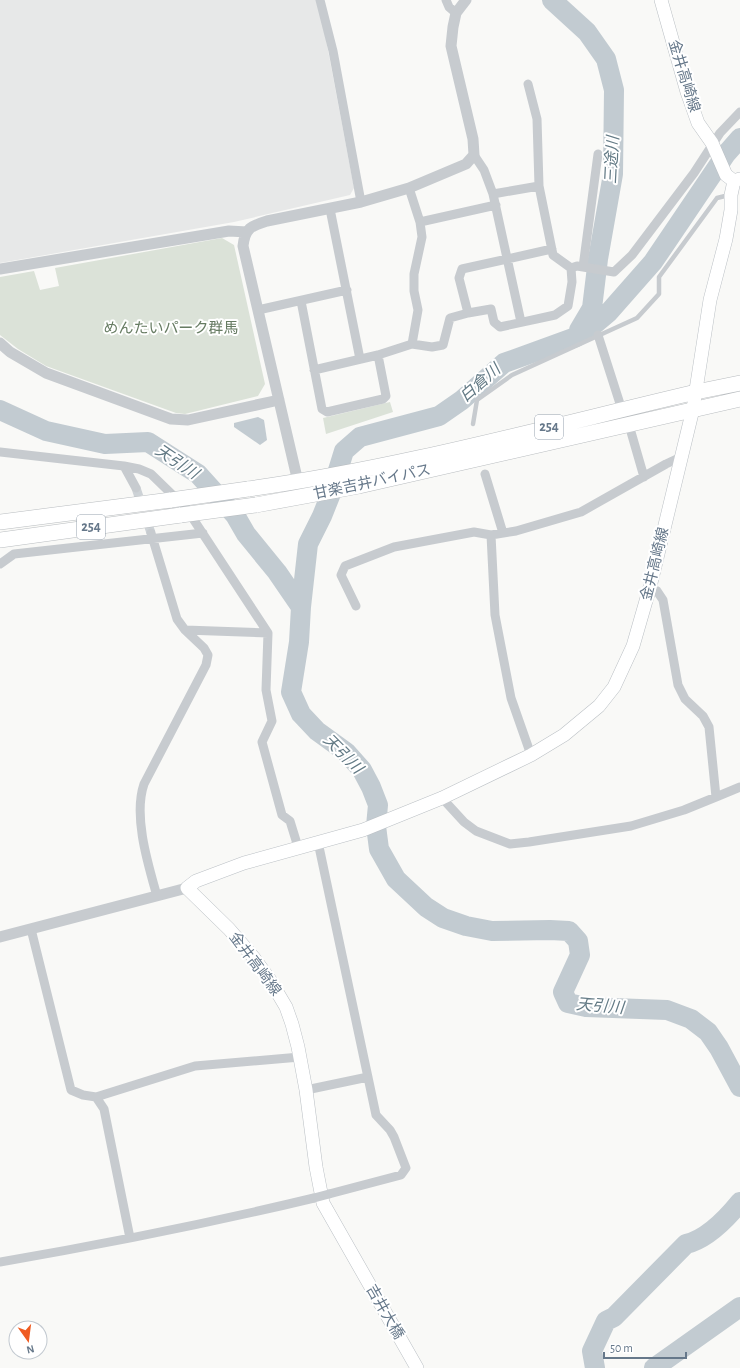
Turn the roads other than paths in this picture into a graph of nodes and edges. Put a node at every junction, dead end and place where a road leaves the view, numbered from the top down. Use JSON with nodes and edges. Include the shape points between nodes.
{"nodes":[{"id":1,"x":320,"y":0,"type":"edge"},
{"id":2,"x":446,"y":0,"type":"edge"},
{"id":3,"x":466,"y":0,"type":"edge"},
{"id":4,"x":661,"y":0,"type":"edge"},
{"id":5,"x":456,"y":13,"type":"junction"},
{"id":6,"x":528,"y":84,"type":"dead end"},
{"id":7,"x":740,"y":112,"type":"edge"},
{"id":8,"x":713,"y":146,"type":"junction"},
{"id":9,"x":474,"y":154,"type":"junction"},
{"id":10,"x":598,"y":154,"type":"dead end"},
{"id":11,"x":733,"y":178,"type":"edge"},
{"id":12,"x":539,"y":186,"type":"junction"},
{"id":13,"x":409,"y":188,"type":"junction"},
{"id":14,"x":493,"y":194,"type":"junction"},
{"id":15,"x":731,"y":195,"type":"junction"},
{"id":16,"x":361,"y":202,"type":"junction"},
{"id":17,"x":496,"y":205,"type":"junction"},
{"id":18,"x":330,"y":209,"type":"junction"},
{"id":19,"x":420,"y":222,"type":"junction"},
{"id":20,"x":247,"y":232,"type":"junction"},
{"id":21,"x":552,"y":249,"type":"junction"},
{"id":22,"x":508,"y":259,"type":"junction"},
{"id":23,"x":588,"y":267,"type":"junction"},
{"id":24,"x":571,"y":268,"type":"junction"},
{"id":25,"x":0,"y":269,"type":"edge"},
{"id":26,"x":347,"y":290,"type":"junction"},
{"id":27,"x":301,"y":301,"type":"junction"},
{"id":28,"x":258,"y":310,"type":"junction"},
{"id":29,"x":468,"y":313,"type":"junction"},
{"id":30,"x":521,"y":322,"type":"junction"},
{"id":31,"x":598,"y":335,"type":"junction"},
{"id":32,"x":0,"y":343,"type":"edge"},
{"id":33,"x":412,"y":344,"type":"junction"},
{"id":34,"x":378,"y":355,"type":"junction"},
{"id":35,"x":360,"y":359,"type":"junction"},
{"id":36,"x":314,"y":370,"type":"junction"},
{"id":37,"x":740,"y":383,"type":"edge"},
{"id":38,"x":696,"y":392,"type":"junction"},
{"id":39,"x":740,"y":399,"type":"edge"},
{"id":40,"x":279,"y":400,"type":"junction"},
{"id":41,"x":693,"y":409,"type":"junction"},
{"id":42,"x":622,"y":410,"type":"junction"},
{"id":43,"x":473,"y":424,"type":"dead end"},
{"id":44,"x":629,"y":425,"type":"junction"},
{"id":45,"x":0,"y":452,"type":"edge"},
{"id":46,"x":681,"y":457,"type":"junction"},
{"id":47,"x":124,"y":466,"type":"junction"},
{"id":48,"x":485,"y":474,"type":"dead end"},
{"id":49,"x":644,"y":477,"type":"junction"},
{"id":50,"x":298,"y":482,"type":"junction"},
{"id":51,"x":136,"y":488,"type":"tunnel mouth"},
{"id":52,"x":0,"y":522,"type":"edge"},
{"id":53,"x":203,"y":533,"type":"junction"},
{"id":54,"x":503,"y":533,"type":"junction"},
{"id":55,"x":490,"y":535,"type":"junction"},
{"id":56,"x":152,"y":536,"type":"junction"},
{"id":57,"x":0,"y":540,"type":"edge"},
{"id":58,"x":0,"y":564,"type":"edge"},
{"id":59,"x":650,"y":587,"type":"junction"},
{"id":60,"x":356,"y":606,"type":"dead end"},
{"id":61,"x":185,"y":630,"type":"junction"},
{"id":62,"x":268,"y":633,"type":"junction"},
{"id":63,"x":531,"y":755,"type":"junction"},
{"id":64,"x":740,"y":786,"type":"edge"},
{"id":65,"x":716,"y":797,"type":"junction"},
{"id":66,"x":442,"y":798,"type":"junction"},
{"id":67,"x":318,"y":842,"type":"junction"},
{"id":68,"x":298,"y":846,"type":"junction"},
{"id":69,"x":186,"y":888,"type":"junction"},
{"id":70,"x":157,"y":896,"type":"junction"},
{"id":71,"x":31,"y":929,"type":"junction"},
{"id":72,"x":0,"y":937,"type":"edge"},
{"id":73,"x":300,"y":1057,"type":"junction"},
{"id":74,"x":368,"y":1077,"type":"junction"},
{"id":75,"x":306,"y":1090,"type":"junction"},
{"id":76,"x":96,"y":1096,"type":"junction"},
{"id":77,"x":130,"y":1238,"type":"junction"},
{"id":78,"x":353,"y":1255,"type":"joint"},
{"id":79,"x":0,"y":1262,"type":"edge"},
{"id":80,"x":417,"y":1368,"type":"edge"}],
"edges":[{"from":1,"to":16,"type":"street","via":[[333,51]]},
{"from":2,"to":5,"type":"street"},
{"from":3,"to":5,"type":"street"},
{"from":4,"to":8,"type":"main road","name":"金井高崎線","via":[[691,104],[698,123]]},
{"from":5,"to":9,"type":"street","via":[[451,46],[473,139]]},
{"from":6,"to":12,"type":"street","via":[[537,119]]},
{"from":7,"to":8,"type":"street"},
{"from":8,"to":11,"type":"main road","name":"金井高崎線"},
{"from":8,"to":23,"type":"street","via":[[632,255],[614,272]]},
{"from":9,"to":13,"type":"street","via":[[466,164]]},
{"from":9,"to":14,"type":"street","via":[[484,170]]},
{"from":10,"to":23,"type":"street"},
{"from":11,"to":15,"type":"main road","name":"金井高崎線"},
{"from":12,"to":14,"type":"street"},
{"from":12,"to":21,"type":"street"},
{"from":13,"to":16,"type":"street"},
{"from":13,"to":19,"type":"street"},
{"from":14,"to":17,"type":"street"},
{"from":15,"to":31,"type":"lane","via":[[717,198],[659,277],[659,294],[636,318]]},
{"from":15,"to":38,"type":"main road","name":"金井高崎線","via":[[726,239],[710,300]]},
{"from":16,"to":18,"type":"street"},
{"from":17,"to":19,"type":"street"},
{"from":17,"to":22,"type":"street"},
{"from":18,"to":20,"type":"street","via":[[267,221],[253,225]]},
{"from":18,"to":26,"type":"street"},
{"from":19,"to":33,"type":"street","via":[[422,237],[414,274],[418,310]]},
{"from":20,"to":25,"type":"street","via":[[230,231]]},
{"from":20,"to":28,"type":"street","via":[[244,235],[243,246]]},
{"from":21,"to":22,"type":"street"},
{"from":21,"to":24,"type":"street","via":[[553,255]]},
{"from":22,"to":29,"type":"street","via":[[462,269],[459,278]]},
{"from":22,"to":30,"type":"street"},
{"from":23,"to":24,"type":"street"},
{"from":24,"to":30,"type":"street","via":[[572,282],[568,306],[555,315]]},
{"from":26,"to":27,"type":"street"},
{"from":26,"to":35,"type":"street"},
{"from":27,"to":28,"type":"street"},
{"from":27,"to":36,"type":"street"},
{"from":28,"to":40,"type":"street"},
{"from":29,"to":30,"type":"street","via":[[491,308],[494,322],[500,327]]},
{"from":29,"to":33,"type":"street","via":[[450,318],[443,345],[432,348]]},
{"from":31,"to":42,"type":"street"},
{"from":31,"to":43,"type":"lane","via":[[512,375],[477,400]]},
{"from":32,"to":40,"type":"street","via":[[10,352],[46,373],[171,420],[188,420]]},
{"from":33,"to":34,"type":"street"},
{"from":34,"to":35,"type":"street"},
{"from":34,"to":36,"type":"street","via":[[386,396],[383,399],[341,409],[327,412],[322,409]]},
{"from":35,"to":36,"type":"street"},
{"from":37,"to":38,"type":"highway","name":"甘楽吉井バイパス","number":"254"},
{"from":38,"to":41,"type":"main road","name":"金井高崎線"},
{"from":38,"to":42,"type":"highway","name":"甘楽吉井バイパス","number":"254"},
{"from":39,"to":41,"type":"highway","name":"甘楽吉井バイパス","number":"254"},
{"from":40,"to":50,"type":"street"},
{"from":41,"to":44,"type":"highway","name":"甘楽吉井バイパス","number":"254"},
{"from":41,"to":46,"type":"main road","name":"金井高崎線"},
{"from":42,"to":50,"type":"highway","name":"甘楽吉井バイパス","number":"254","via":[[359,471]]},
{"from":44,"to":49,"type":"street"},
{"from":44,"to":57,"type":"highway","name":"甘楽吉井バイパス","number":"254","bridge":true,"via":[[316,495]]},
{"from":45,"to":47,"type":"street"},
{"from":46,"to":49,"type":"street"},
{"from":46,"to":59,"type":"main road","name":"金井高崎線"},
{"from":47,"to":51,"type":"street"},
{"from":47,"to":53,"type":"street","via":[[151,474],[186,508]]},
{"from":48,"to":54,"type":"street"},
{"from":49,"to":54,"type":"street","via":[[581,512]]},
{"from":50,"to":52,"type":"highway","name":"甘楽吉井バイパス","number":"254","bridge":true},
{"from":53,"to":56,"type":"street"},
{"from":53,"to":62,"type":"street"},
{"from":54,"to":55,"type":"street"},
{"from":55,"to":60,"type":"street","via":[[474,532],[394,547],[345,566],[341,575]]},
{"from":55,"to":63,"type":"street","via":[[495,615],[511,698]]},
{"from":56,"to":58,"type":"street","via":[[14,554]]},
{"from":56,"to":61,"type":"street","via":[[177,619]]},
{"from":59,"to":63,"type":"main road","name":"金井高崎線","via":[[633,646],[614,687],[599,706],[585,718],[564,735]]},
{"from":59,"to":65,"type":"street","via":[[657,591],[663,600],[678,685],[685,699],[703,716],[709,727]]},
{"from":61,"to":62,"type":"street"},
{"from":61,"to":70,"type":"street","via":[[204,648],[208,656],[206,665],[140,795],[145,856]]},
{"from":62,"to":68,"type":"street","via":[[266,690],[272,721],[262,742],[282,815],[290,821]]},
{"from":63,"to":66,"type":"main road","name":"金井高崎線"},
{"from":64,"to":65,"type":"street"},
{"from":65,"to":66,"type":"street","via":[[631,826],[510,844],[476,832]]},
{"from":66,"to":67,"type":"main road","name":"金井高崎線","via":[[362,830]]},
{"from":67,"to":68,"type":"main road"},
{"from":67,"to":74,"type":"street"},
{"from":68,"to":69,"type":"main road","via":[[244,863],[196,881]]},
{"from":69,"to":70,"type":"street"},
{"from":69,"to":73,"type":"main road","name":"金井高崎線","via":[[229,929],[270,980],[286,1007]]},
{"from":70,"to":71,"type":"street"},
{"from":71,"to":72,"type":"street"},
{"from":71,"to":76,"type":"street","via":[[71,1090],[83,1095]]},
{"from":73,"to":75,"type":"main road","name":"金井高崎線"},
{"from":73,"to":76,"type":"street","via":[[195,1066]]},
{"from":74,"to":75,"type":"street"},
{"from":74,"to":77,"type":"street","bridge":true,"via":[[376,1115],[394,1136],[406,1168],[401,1175],[271,1208]]},
{"from":75,"to":78,"type":"main road","name":"金井高崎線","via":[[323,1203]]},
{"from":76,"to":77,"type":"street","via":[[104,1109]]},
{"from":77,"to":79,"type":"street"},
{"from":78,"to":80,"type":"main road","name":"吉井大橋"}]}
